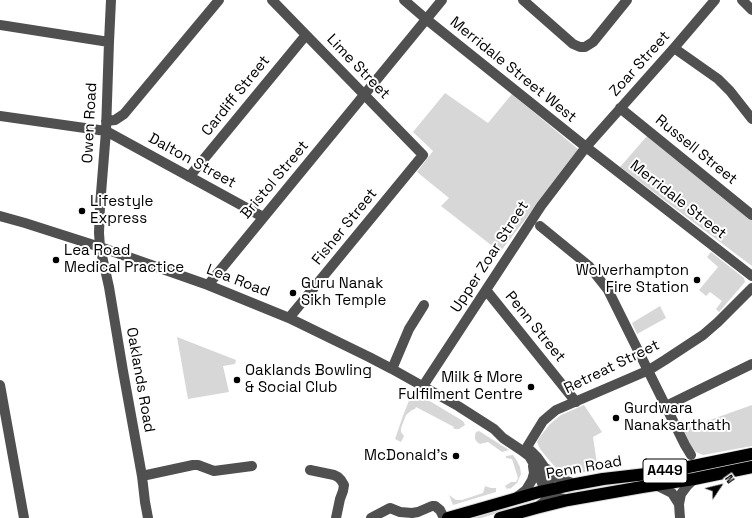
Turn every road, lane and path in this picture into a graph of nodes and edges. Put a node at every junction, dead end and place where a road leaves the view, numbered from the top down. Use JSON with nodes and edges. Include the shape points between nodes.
{"nodes":[{"id":1,"x":111,"y":0,"type":"edge"},
{"id":2,"x":219,"y":0,"type":"edge"},
{"id":3,"x":272,"y":0,"type":"edge"},
{"id":4,"x":404,"y":0,"type":"edge"},
{"id":5,"x":442,"y":0,"type":"edge"},
{"id":6,"x":523,"y":0,"type":"edge"},
{"id":7,"x":627,"y":0,"type":"edge"},
{"id":8,"x":715,"y":0,"type":"edge"},
{"id":9,"x":742,"y":0,"type":"edge"},
{"id":10,"x":535,"y":3,"type":"edge"},
{"id":11,"x":752,"y":10,"type":"edge"},
{"id":12,"x":426,"y":19,"type":"junction"},
{"id":13,"x":0,"y":25,"type":"edge"},
{"id":14,"x":306,"y":35,"type":"junction"},
{"id":15,"x":108,"y":42,"type":"junction"},
{"id":16,"x":674,"y":48,"type":"junction"},
{"id":17,"x":364,"y":95,"type":"junction"},
{"id":18,"x":620,"y":108,"type":"junction"},
{"id":19,"x":0,"y":116,"type":"edge"},
{"id":20,"x":752,"y":119,"type":"edge"},
{"id":21,"x":106,"y":126,"type":"junction"},
{"id":22,"x":586,"y":147,"type":"junction"},
{"id":23,"x":423,"y":155,"type":"joint"},
{"id":24,"x":189,"y":177,"type":"junction"},
{"id":25,"x":752,"y":215,"type":"edge"},
{"id":26,"x":0,"y":216,"type":"edge"},
{"id":27,"x":264,"y":217,"type":"junction"},
{"id":28,"x":540,"y":226,"type":"dead end"},
{"id":29,"x":100,"y":247,"type":"junction"},
{"id":30,"x":752,"y":276,"type":"edge"},
{"id":31,"x":208,"y":285,"type":"junction"},
{"id":32,"x":752,"y":288,"type":"edge"},
{"id":33,"x":486,"y":290,"type":"junction"},
{"id":34,"x":424,"y":305,"type":"dead end"},
{"id":35,"x":289,"y":318,"type":"junction"},
{"id":36,"x":752,"y":364,"type":"edge"},
{"id":37,"x":392,"y":369,"type":"junction"},
{"id":38,"x":648,"y":370,"type":"junction"},
{"id":39,"x":0,"y":385,"type":"edge"},
{"id":40,"x":422,"y":386,"type":"junction"},
{"id":41,"x":576,"y":402,"type":"junction"},
{"id":42,"x":666,"y":406,"type":"junction"},
{"id":43,"x":494,"y":429,"type":"junction"},
{"id":44,"x":527,"y":447,"type":"junction"},
{"id":45,"x":752,"y":454,"type":"edge"},
{"id":46,"x":691,"y":455,"type":"dead end"},
{"id":47,"x":532,"y":462,"type":"junction"},
{"id":48,"x":252,"y":466,"type":"dead end"},
{"id":49,"x":544,"y":466,"type":"junction"},
{"id":50,"x":752,"y":467,"type":"edge"},
{"id":51,"x":310,"y":470,"type":"dead end"},
{"id":52,"x":142,"y":476,"type":"junction"},
{"id":53,"x":694,"y":479,"type":"junction"},
{"id":54,"x":576,"y":484,"type":"junction"},
{"id":55,"x":656,"y":485,"type":"junction"},
{"id":56,"x":549,"y":490,"type":"junction"},
{"id":57,"x":515,"y":499,"type":"junction"},
{"id":58,"x":568,"y":500,"type":"junction"},
{"id":59,"x":679,"y":504,"type":"junction"},
{"id":60,"x":536,"y":508,"type":"junction"},
{"id":61,"x":24,"y":518,"type":"edge"},
{"id":62,"x":148,"y":518,"type":"edge"},
{"id":63,"x":336,"y":518,"type":"edge"},
{"id":64,"x":371,"y":518,"type":"edge"},
{"id":65,"x":444,"y":518,"type":"edge"},
{"id":66,"x":448,"y":518,"type":"edge"},
{"id":67,"x":500,"y":518,"type":"edge"},
{"id":68,"x":680,"y":518,"type":"edge"}],
"edges":[{"from":1,"to":15,"type":"street","name":"Owen Road"},
{"from":2,"to":21,"type":"street","via":[[124,114]]},
{"from":3,"to":14,"type":"street","name":"Lime Street"},
{"from":4,"to":12,"type":"street","name":"Merridale Street West"},
{"from":5,"to":12,"type":"street","name":"Bristol Street"},
{"from":6,"to":10,"type":"street"},
{"from":7,"to":10,"type":"street","via":[[593,42],[585,47],[573,44]]},
{"from":8,"to":16,"type":"street","name":"Zoar Street"},
{"from":9,"to":11,"type":"street"},
{"from":12,"to":17,"type":"street","name":"Bristol Street"},
{"from":12,"to":22,"type":"street","name":"Merridale Street West"},
{"from":13,"to":15,"type":"street"},
{"from":14,"to":17,"type":"street","name":"Lime Street"},
{"from":14,"to":24,"type":"street","name":"Cardiff Street"},
{"from":15,"to":21,"type":"street","name":"Owen Road"},
{"from":16,"to":18,"type":"street","name":"Zoar Street"},
{"from":16,"to":20,"type":"street","via":[[718,79]]},
{"from":17,"to":23,"type":"street","name":"Lime Street"},
{"from":17,"to":27,"type":"street","name":"Bristol Street"},
{"from":18,"to":22,"type":"street","name":"Zoar Street"},
{"from":18,"to":25,"type":"street","name":"Russell Street"},
{"from":19,"to":21,"type":"street"},
{"from":21,"to":24,"type":"street","name":"Dalton Street"},
{"from":21,"to":29,"type":"street","name":"Owen Road","via":[[100,206]]},
{"from":22,"to":30,"type":"street","name":"Merridale Street"},
{"from":22,"to":33,"type":"street","name":"Upper Zoar Street","via":[[537,212]]},
{"from":23,"to":35,"type":"street","name":"Fisher Street"},
{"from":24,"to":27,"type":"street","name":"Dalton Street"},
{"from":26,"to":29,"type":"street","name":"Lea Road"},
{"from":27,"to":31,"type":"street","name":"Bristol Street"},
{"from":28,"to":38,"type":"street","via":[[589,266],[608,290]]},
{"from":29,"to":31,"type":"street","name":"Lea Road"},
{"from":29,"to":52,"type":"street","name":"Oaklands Road"},
{"from":31,"to":35,"type":"street","name":"Lea Road"},
{"from":32,"to":38,"type":"street","name":"Retreat Street","via":[[703,334]]},
{"from":33,"to":40,"type":"street","name":"Upper Zoar Street"},
{"from":33,"to":41,"type":"street","name":"Penn Street"},
{"from":34,"to":37,"type":"street","via":[[409,329]]},
{"from":35,"to":37,"type":"street","name":"Lea Road"},
{"from":36,"to":42,"type":"street"},
{"from":37,"to":40,"type":"street","name":"Lea Road"},
{"from":38,"to":41,"type":"street","name":"Retreat Street"},
{"from":38,"to":42,"type":"street"},
{"from":39,"to":61,"type":"street"},
{"from":40,"to":43,"type":"street","name":"Lea Road"},
{"from":41,"to":44,"type":"street","name":"Retreat Street","via":[[556,410],[543,421]]},
{"from":42,"to":46,"type":"street","via":[[682,449]]},
{"from":43,"to":44,"type":"street","name":"Lea Road","via":[[506,433]]},
{"from":43,"to":47,"type":"street","name":"Lea Road","via":[[525,452]]},
{"from":44,"to":49,"type":"street","name":"Lea Road"},
{"from":45,"to":54,"type":"highway","name":"Penn Road","number":"A449","via":[[664,472]]},
{"from":47,"to":56,"type":"street","name":"Lea Road","via":[[542,483]]},
{"from":47,"to":57,"type":"street","via":[[532,480],[526,490]]},
{"from":48,"to":52,"type":"street","via":[[214,471],[193,465]]},
{"from":49,"to":54,"type":"street","name":"Lea Road","via":[[560,479]]},
{"from":49,"to":56,"type":"street","name":"Lea Road","via":[[549,477]]},
{"from":50,"to":53,"type":"highway","name":"Penn Road","number":"A449"},
{"from":51,"to":63,"type":"street","via":[[334,475],[344,485]]},
{"from":52,"to":62,"type":"street","name":"Oaklands Road"},
{"from":53,"to":55,"type":"highway","name":"Penn Road","number":"A449"},
{"from":53,"to":59,"type":"street","via":[[681,494]]},
{"from":54,"to":56,"type":"highway","name":"Penn Road","number":"A449"},
{"from":55,"to":58,"type":"highway","name":"Penn Road","number":"A449"},
{"from":55,"to":59,"type":"street","via":[[672,493]]},
{"from":56,"to":57,"type":"highway","name":"Penn Road","number":"A449"},
{"from":56,"to":58,"type":"street","name":"Lea Road","via":[[559,498]]},
{"from":56,"to":60,"type":"street","via":[[544,502]]},
{"from":57,"to":66,"type":"highway","name":"Penn Road","number":"A449"},
{"from":58,"to":60,"type":"highway","name":"Penn Road","number":"A449"},
{"from":59,"to":68,"type":"street"},
{"from":60,"to":67,"type":"highway","name":"Penn Road","number":"A449"},
{"from":64,"to":65,"type":"street","via":[[390,508],[412,513],[432,506],[440,510]]}]}
